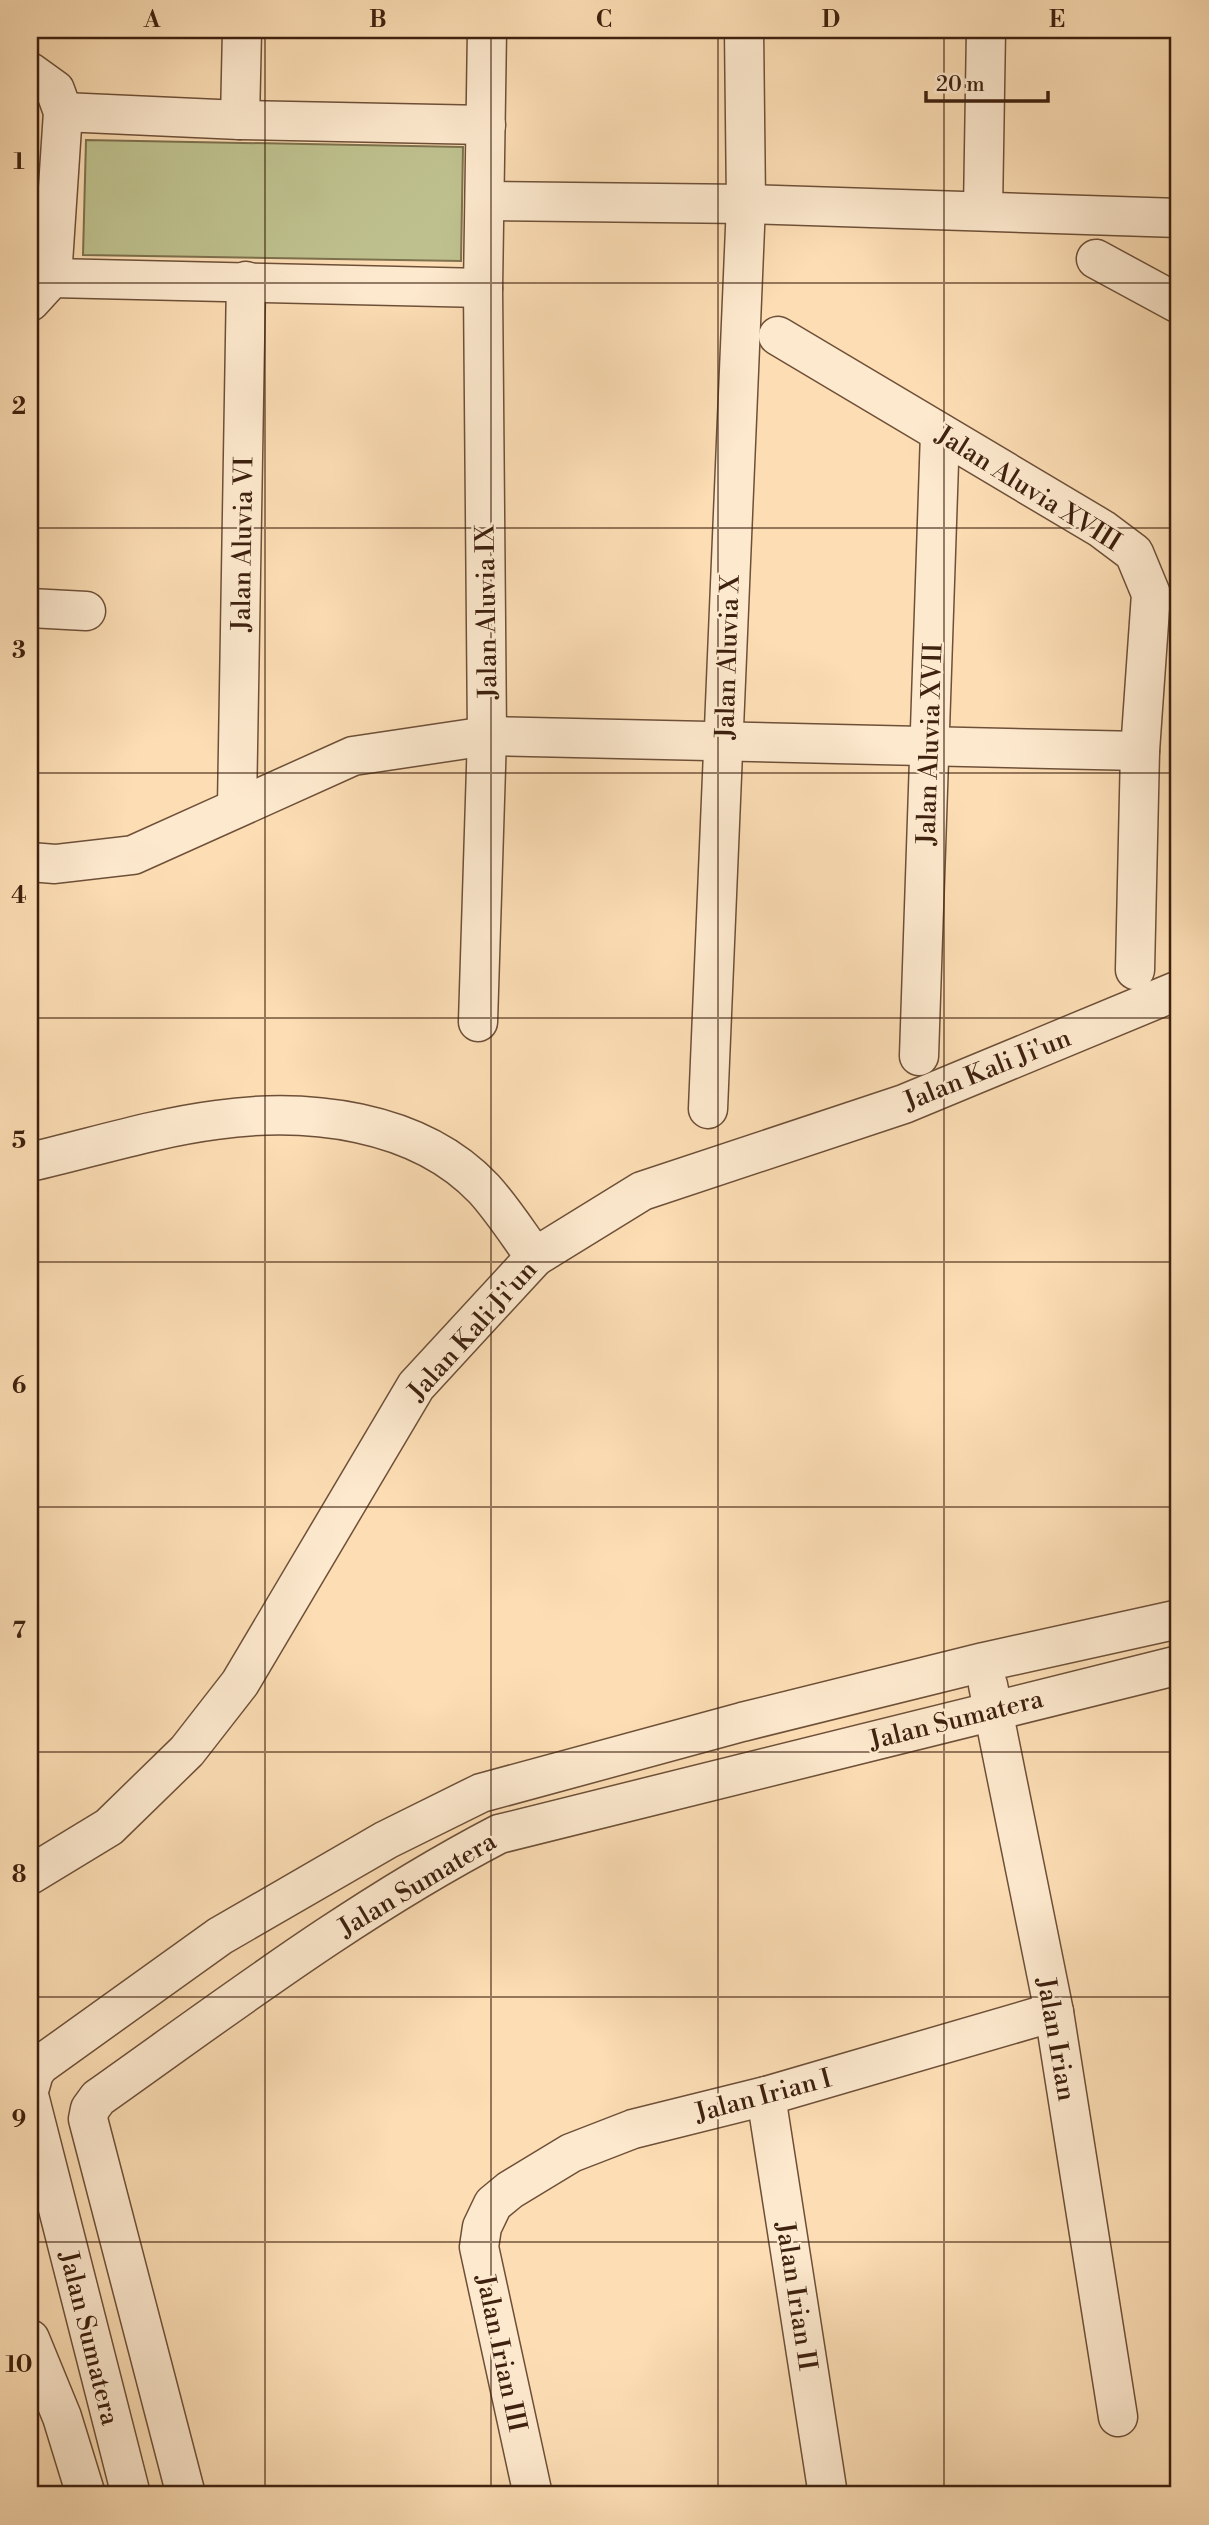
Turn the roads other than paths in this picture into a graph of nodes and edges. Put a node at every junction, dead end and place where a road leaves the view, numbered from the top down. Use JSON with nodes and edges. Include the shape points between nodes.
{"nodes":[{"id":1,"x":242,"y":30,"type":"edge"},
{"id":2,"x":486,"y":30,"type":"edge"},
{"id":3,"x":744,"y":30,"type":"edge"},
{"id":4,"x":986,"y":30,"type":"edge"},
{"id":5,"x":30,"y":72,"type":"edge"},
{"id":6,"x":63,"y":112,"type":"junction"},
{"id":7,"x":240,"y":120,"type":"junction"},
{"id":8,"x":486,"y":125,"type":"junction"},
{"id":9,"x":45,"y":171,"type":"edge"},
{"id":10,"x":485,"y":201,"type":"junction"},
{"id":11,"x":746,"y":204,"type":"junction"},
{"id":12,"x":983,"y":211,"type":"junction"},
{"id":13,"x":43,"y":215,"type":"edge"},
{"id":14,"x":1179,"y":218,"type":"edge"},
{"id":15,"x":1096,"y":259,"type":"dead end"},
{"id":16,"x":246,"y":281,"type":"junction"},
{"id":17,"x":483,"y":288,"type":"junction"},
{"id":18,"x":41,"y":290,"type":"edge"},
{"id":19,"x":1179,"y":304,"type":"edge"},
{"id":20,"x":778,"y":337,"type":"dead end"},
{"id":21,"x":940,"y":433,"type":"junction"},
{"id":22,"x":30,"y":608,"type":"edge"},
{"id":23,"x":86,"y":611,"type":"dead end"},
{"id":24,"x":487,"y":736,"type":"junction"},
{"id":25,"x":723,"y":741,"type":"junction"},
{"id":26,"x":929,"y":746,"type":"junction"},
{"id":27,"x":1140,"y":751,"type":"junction"},
{"id":28,"x":237,"y":806,"type":"junction"},
{"id":29,"x":30,"y":862,"type":"edge"},
{"id":30,"x":1135,"y":970,"type":"dead end"},
{"id":31,"x":1179,"y":990,"type":"edge"},
{"id":32,"x":478,"y":1022,"type":"dead end"},
{"id":33,"x":919,"y":1056,"type":"dead end"},
{"id":34,"x":708,"y":1109,"type":"dead end"},
{"id":35,"x":30,"y":1162,"type":"edge"},
{"id":36,"x":535,"y":1257,"type":"junction"},
{"id":37,"x":1179,"y":1619,"type":"edge"},
{"id":38,"x":984,"y":1662,"type":"junction"},
{"id":39,"x":1179,"y":1665,"type":"edge"},
{"id":40,"x":993,"y":1709,"type":"junction"},
{"id":41,"x":30,"y":1875,"type":"edge"},
{"id":42,"x":1054,"y":2012,"type":"junction"},
{"id":43,"x":30,"y":2087,"type":"edge"},
{"id":44,"x":766,"y":2096,"type":"junction"},
{"id":45,"x":30,"y":2099,"type":"edge"},
{"id":46,"x":490,"y":2212,"type":"joint"},
{"id":47,"x":30,"y":2339,"type":"edge"},
{"id":48,"x":1118,"y":2417,"type":"dead end"},
{"id":49,"x":86,"y":2495,"type":"edge"},
{"id":50,"x":131,"y":2495,"type":"edge"},
{"id":51,"x":186,"y":2495,"type":"edge"},
{"id":52,"x":533,"y":2495,"type":"edge"},
{"id":53,"x":828,"y":2495,"type":"edge"}],
"edges":[{"from":1,"to":7,"type":"street"},
{"from":2,"to":8,"type":"street","name":"Jalan Aluvia IX"},
{"from":3,"to":11,"type":"street","name":"Jalan Aluvia X"},
{"from":4,"to":12,"type":"street"},
{"from":5,"to":6,"type":"street","via":[[55,90]]},
{"from":6,"to":7,"type":"street"},
{"from":6,"to":9,"type":"street"},
{"from":7,"to":8,"type":"street"},
{"from":8,"to":10,"type":"street","name":"Jalan Aluvia IX"},
{"from":9,"to":13,"type":"street"},
{"from":10,"to":11,"type":"street"},
{"from":10,"to":17,"type":"street","name":"Jalan Aluvia IX"},
{"from":11,"to":12,"type":"street"},
{"from":11,"to":25,"type":"street","name":"Jalan Aluvia X"},
{"from":12,"to":14,"type":"street"},
{"from":13,"to":18,"type":"street"},
{"from":15,"to":19,"type":"street"},
{"from":16,"to":17,"type":"street"},
{"from":16,"to":18,"type":"street"},
{"from":16,"to":28,"type":"street","name":"Jalan Aluvia VI"},
{"from":17,"to":24,"type":"street","name":"Jalan Aluvia IX"},
{"from":20,"to":21,"type":"street","name":"Jalan Aluvia XVIII"},
{"from":21,"to":26,"type":"street","name":"Jalan Aluvia XVII"},
{"from":21,"to":27,"type":"street","name":"Jalan Aluvia XVIII","via":[[1102,529],[1138,559],[1151,594]]},
{"from":22,"to":23,"type":"street"},
{"from":24,"to":25,"type":"street"},
{"from":24,"to":28,"type":"street","via":[[353,757]]},
{"from":24,"to":32,"type":"street","name":"Jalan Aluvia IX"},
{"from":25,"to":26,"type":"street"},
{"from":25,"to":34,"type":"street","name":"Jalan Aluvia X"},
{"from":26,"to":27,"type":"street"},
{"from":26,"to":33,"type":"street","name":"Jalan Aluvia XVII"},
{"from":27,"to":30,"type":"street","name":"Jalan Aluvia XVIII"},
{"from":28,"to":29,"type":"street","via":[[133,855],[55,864]]},
{"from":31,"to":36,"type":"street","name":"Jalan Kali Ji'un","via":[[904,1104],[642,1191]]},
{"from":35,"to":36,"type":"street","via":[[216,1120],[312,1115],[391,1132],[450,1162],[483,1188]]},
{"from":36,"to":41,"type":"street","name":"Jalan Kali Ji'un","via":[[416,1386],[240,1683],[187,1751],[109,1827]]},
{"from":37,"to":38,"type":"street","name":"Jalan Sumatera"},
{"from":38,"to":40,"type":"street","name":"Jalan Irian"},
{"from":38,"to":43,"type":"street","name":"Jalan Sumatera","via":[[742,1722],[481,1793],[456,1804],[220,1936],[40,2065]]},
{"from":39,"to":40,"type":"street","name":"Jalan Sumatera"},
{"from":40,"to":42,"type":"street","name":"Jalan Irian"},
{"from":40,"to":51,"type":"street","name":"Jalan Sumatera","via":[[499,1834],[416,1880],[98,2098],[88,2119]]},
{"from":42,"to":44,"type":"street","name":"Jalan Irian I"},
{"from":42,"to":48,"type":"street","name":"Jalan Irian"},
{"from":44,"to":46,"type":"street","name":"Jalan Irian I","via":[[633,2129],[571,2153],[510,2190]]},
{"from":44,"to":53,"type":"street","name":"Jalan Irian II"},
{"from":45,"to":50,"type":"street","name":"Jalan Sumatera"},
{"from":46,"to":52,"type":"street","name":"Jalan Irian III","via":[[482,2227],[480,2247]]},
{"from":47,"to":49,"type":"street","via":[[62,2417]]}]}
